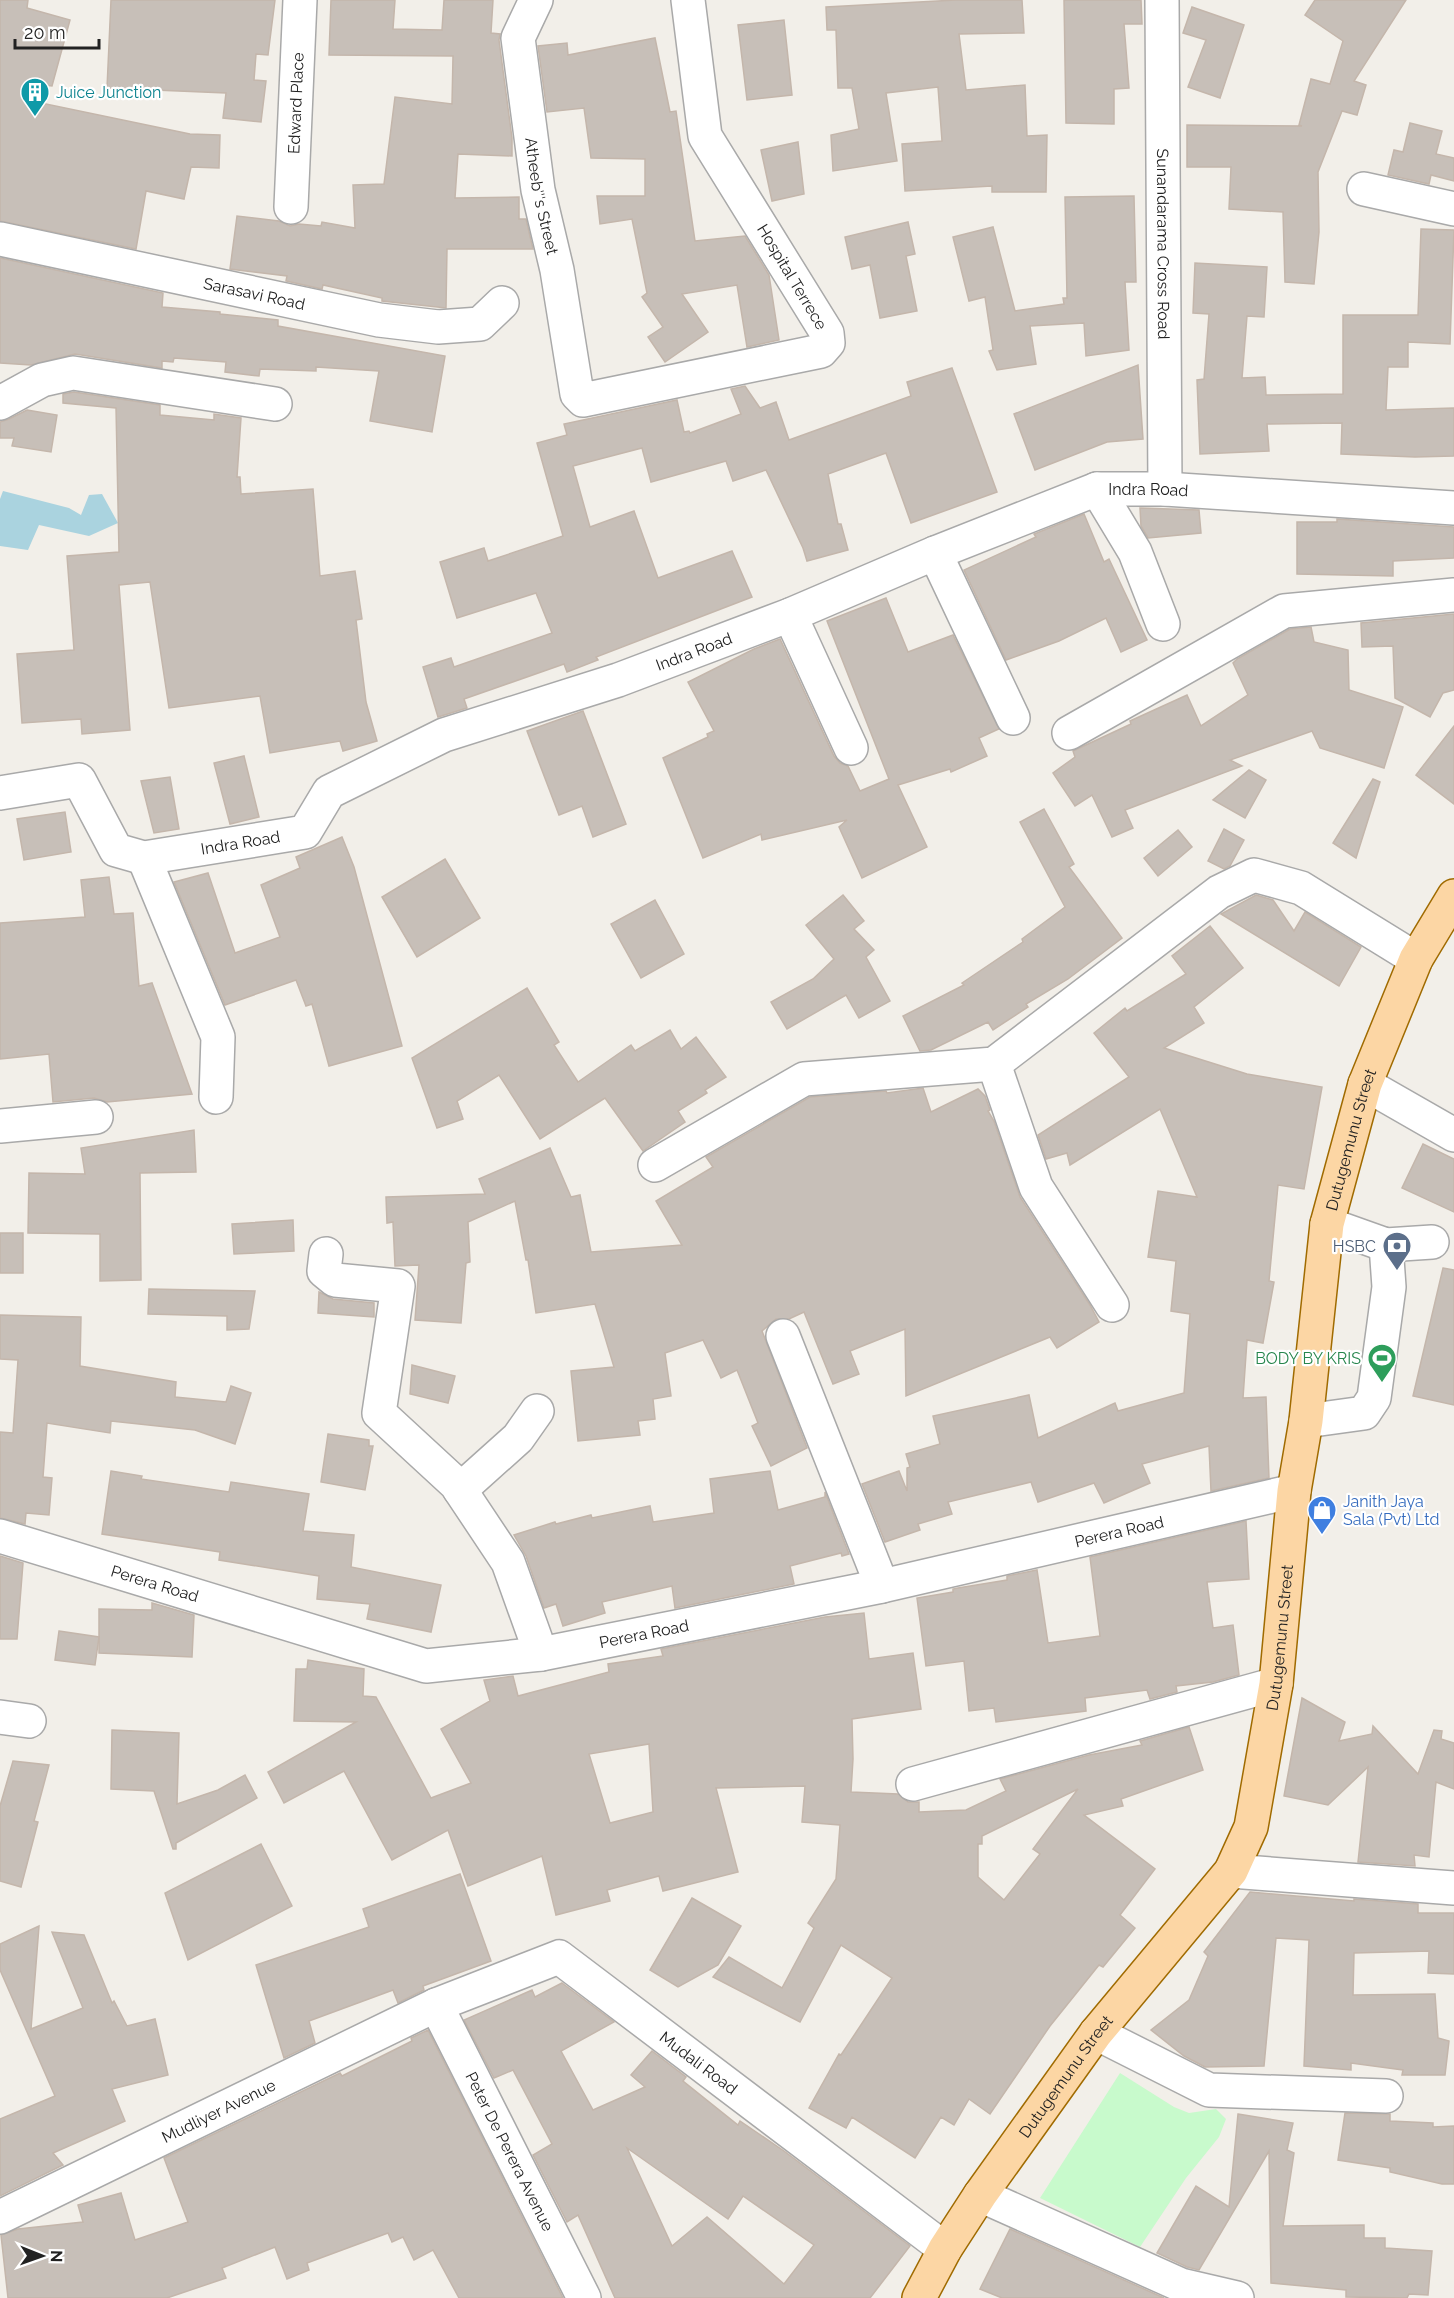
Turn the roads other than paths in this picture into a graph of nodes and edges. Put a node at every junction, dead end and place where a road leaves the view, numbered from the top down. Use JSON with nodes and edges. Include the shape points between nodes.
{"nodes":[{"id":1,"x":300,"y":0,"type":"edge"},
{"id":2,"x":536,"y":0,"type":"edge"},
{"id":3,"x":688,"y":0,"type":"edge"},
{"id":4,"x":1162,"y":0,"type":"edge"},
{"id":5,"x":1364,"y":189,"type":"dead end"},
{"id":6,"x":291,"y":207,"type":"dead end"},
{"id":7,"x":1454,"y":209,"type":"edge"},
{"id":8,"x":0,"y":239,"type":"edge"},
{"id":9,"x":502,"y":303,"type":"dead end"},
{"id":10,"x":577,"y":394,"type":"joint"},
{"id":11,"x":0,"y":403,"type":"edge"},
{"id":12,"x":275,"y":404,"type":"dead end"},
{"id":13,"x":1097,"y":489,"type":"junction"},
{"id":14,"x":1165,"y":489,"type":"junction"},
{"id":15,"x":1454,"y":508,"type":"edge"},
{"id":16,"x":935,"y":553,"type":"junction"},
{"id":17,"x":1454,"y":595,"type":"edge"},
{"id":18,"x":790,"y":615,"type":"junction"},
{"id":19,"x":1163,"y":624,"type":"dead end"},
{"id":20,"x":1013,"y":718,"type":"dead end"},
{"id":21,"x":1069,"y":733,"type":"dead end"},
{"id":22,"x":851,"y":748,"type":"dead end"},
{"id":23,"x":0,"y":793,"type":"edge"},
{"id":24,"x":144,"y":858,"type":"junction"},
{"id":25,"x":1454,"y":896,"type":"edge"},
{"id":26,"x":1416,"y":959,"type":"junction"},
{"id":27,"x":994,"y":1064,"type":"junction"},
{"id":28,"x":1365,"y":1084,"type":"junction"},
{"id":29,"x":216,"y":1097,"type":"dead end"},
{"id":30,"x":96,"y":1117,"type":"dead end"},
{"id":31,"x":0,"y":1126,"type":"edge"},
{"id":32,"x":1454,"y":1135,"type":"edge"},
{"id":33,"x":655,"y":1165,"type":"dead end"},
{"id":34,"x":1328,"y":1224,"type":"junction"},
{"id":35,"x":1432,"y":1242,"type":"dead end"},
{"id":36,"x":1386,"y":1245,"type":"junction"},
{"id":37,"x":326,"y":1254,"type":"dead end"},
{"id":38,"x":1112,"y":1305,"type":"dead end"},
{"id":39,"x":783,"y":1336,"type":"dead end"},
{"id":40,"x":537,"y":1411,"type":"dead end"},
{"id":41,"x":1306,"y":1421,"type":"junction"},
{"id":42,"x":460,"y":1490,"type":"junction"},
{"id":43,"x":1294,"y":1491,"type":"junction"},
{"id":44,"x":0,"y":1536,"type":"edge"},
{"id":45,"x":882,"y":1586,"type":"junction"},
{"id":46,"x":541,"y":1654,"type":"junction"},
{"id":47,"x":1276,"y":1684,"type":"junction"},
{"id":48,"x":913,"y":1784,"type":"dead end"},
{"id":49,"x":1231,"y":1871,"type":"junction"},
{"id":50,"x":1454,"y":1888,"type":"edge"},
{"id":51,"x":436,"y":2004,"type":"junction"},
{"id":52,"x":1096,"y":2033,"type":"junction"},
{"id":53,"x":1386,"y":2096,"type":"dead end"},
{"id":54,"x":980,"y":2195,"type":"junction"},
{"id":55,"x":0,"y":2217,"type":"edge"},
{"id":56,"x":945,"y":2249,"type":"junction"},
{"id":57,"x":584,"y":2298,"type":"edge"},
{"id":58,"x":919,"y":2298,"type":"edge"},
{"id":59,"x":1238,"y":2298,"type":"edge"}],
"edges":[{"from":1,"to":6,"type":"street","name":"Edward Place"},
{"from":2,"to":10,"type":"street","name":"Atheeb'''s Street","via":[[518,38],[538,190],[557,270]]},
{"from":3,"to":10,"type":"street","name":"Hospital Terrece","via":[[705,136],[827,333],[828,343],[821,351],[583,400]]},
{"from":4,"to":14,"type":"street","name":"Sunandarama Cross Road"},
{"from":5,"to":7,"type":"street"},
{"from":8,"to":9,"type":"street","name":"Sarasavi Road","via":[[379,320],[438,327],[480,324]]},
{"from":11,"to":12,"type":"street","via":[[42,380],[73,372]]},
{"from":13,"to":14,"type":"street","name":"Indra Road"},
{"from":13,"to":16,"type":"street","name":"Indra Road"},
{"from":13,"to":19,"type":"street","via":[[1135,552]]},
{"from":14,"to":15,"type":"street","name":"Indra Road"},
{"from":16,"to":18,"type":"street","name":"Indra Road"},
{"from":16,"to":20,"type":"street"},
{"from":17,"to":21,"type":"street","via":[[1284,611]]},
{"from":18,"to":22,"type":"street"},
{"from":18,"to":24,"type":"street","name":"Indra Road","via":[[618,680],[444,735],[328,792],[305,832]]},
{"from":23,"to":24,"type":"street","name":"Indra Road","via":[[79,780],[116,850]]},
{"from":24,"to":29,"type":"street","via":[[218,1036]]},
{"from":25,"to":26,"type":"main road","name":"Dutugemunu Street"},
{"from":26,"to":27,"type":"street","via":[[1301,888],[1254,875],[1219,892]]},
{"from":26,"to":28,"type":"main road","name":"Dutugemunu Street"},
{"from":27,"to":33,"type":"street","via":[[804,1079]]},
{"from":27,"to":38,"type":"street","via":[[1036,1187]]},
{"from":28,"to":32,"type":"street"},
{"from":28,"to":34,"type":"main road","name":"Dutugemunu Street"},
{"from":30,"to":31,"type":"street"},
{"from":34,"to":36,"type":"street"},
{"from":34,"to":41,"type":"main road","name":"Dutugemunu Street"},
{"from":35,"to":36,"type":"street"},
{"from":36,"to":41,"type":"street","via":[[1389,1287],[1374,1398],[1364,1413]]},
{"from":37,"to":42,"type":"street","via":[[324,1271],[335,1280],[398,1286],[379,1413]]},
{"from":39,"to":45,"type":"street"},
{"from":40,"to":42,"type":"street","via":[[518,1438]]},
{"from":41,"to":43,"type":"main road","name":"Dutugemunu Street"},
{"from":42,"to":46,"type":"street","via":[[508,1562]]},
{"from":43,"to":45,"type":"street","name":"Perera Road"},
{"from":43,"to":47,"type":"main road","name":"Dutugemunu Street"},
{"from":44,"to":46,"type":"street","name":"Perera Road","via":[[426,1666]]},
{"from":45,"to":46,"type":"street","name":"Perera Road"},
{"from":47,"to":48,"type":"street"},
{"from":47,"to":49,"type":"main road","name":"Dutugemunu Street","via":[[1251,1827]]},
{"from":49,"to":50,"type":"street"},
{"from":49,"to":52,"type":"main road","name":"Dutugemunu Street"},
{"from":51,"to":55,"type":"street","name":"Mudliyer Avenue"},
{"from":51,"to":56,"type":"street","name":"Mudali Road","via":[[559,1957]]},
{"from":51,"to":57,"type":"street","name":"Peter De Perera Avenue"},
{"from":52,"to":53,"type":"street","via":[[1209,2090]]},
{"from":52,"to":54,"type":"main road","name":"Dutugemunu Street"},
{"from":54,"to":56,"type":"main road","name":"Dutugemunu Street"},
{"from":54,"to":59,"type":"street","via":[[1181,2284]]},
{"from":56,"to":58,"type":"main road","name":"Dutugemunu Street"}]}
